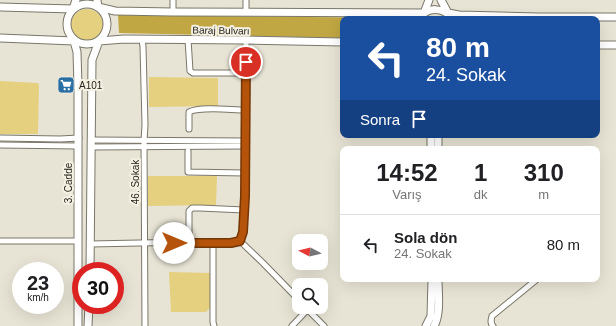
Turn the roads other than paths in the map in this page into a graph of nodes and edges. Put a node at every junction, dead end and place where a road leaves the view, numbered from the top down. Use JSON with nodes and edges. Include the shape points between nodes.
{"nodes":[{"id":1,"x":76,"y":0,"type":"edge"},
{"id":2,"x":173,"y":0,"type":"edge"},
{"id":3,"x":246,"y":0,"type":"edge"},
{"id":4,"x":429,"y":0,"type":"edge"},
{"id":5,"x":441,"y":0,"type":"edge"},
{"id":6,"x":97,"y":4,"type":"edge"},
{"id":7,"x":0,"y":7,"type":"edge"},
{"id":8,"x":73,"y":10,"type":"junction"},
{"id":9,"x":173,"y":12,"type":"junction"},
{"id":10,"x":246,"y":12,"type":"junction"},
{"id":11,"x":424,"y":13,"type":"junction"},
{"id":12,"x":421,"y":16,"type":"edge"},
{"id":13,"x":450,"y":16,"type":"edge"},
{"id":14,"x":486,"y":16,"type":"edge"},
{"id":15,"x":600,"y":17,"type":"edge"},
{"id":16,"x":616,"y":17,"type":"edge"},
{"id":17,"x":0,"y":38,"type":"edge"},
{"id":18,"x":142,"y":39,"type":"junction"},
{"id":19,"x":188,"y":39,"type":"junction"},
{"id":20,"x":74,"y":40,"type":"junction"},
{"id":21,"x":246,"y":40,"type":"junction"},
{"id":22,"x":99,"y":41,"type":"junction"},
{"id":23,"x":340,"y":42,"type":"edge"},
{"id":24,"x":600,"y":45,"type":"edge"},
{"id":25,"x":616,"y":45,"type":"edge"},
{"id":26,"x":246,"y":73,"type":"junction"},
{"id":27,"x":245,"y":110,"type":"junction"},
{"id":28,"x":189,"y":129,"type":"dead end"},
{"id":29,"x":0,"y":138,"type":"edge"},
{"id":30,"x":144,"y":141,"type":"junction"},
{"id":31,"x":78,"y":142,"type":"junction"},
{"id":32,"x":91,"y":143,"type":"junction"},
{"id":33,"x":245,"y":144,"type":"junction"},
{"id":34,"x":0,"y":145,"type":"edge"},
{"id":35,"x":144,"y":147,"type":"junction"},
{"id":36,"x":188,"y":151,"type":"dead end"},
{"id":37,"x":245,"y":173,"type":"junction"},
{"id":38,"x":244,"y":210,"type":"junction"},
{"id":39,"x":0,"y":241,"type":"edge"},
{"id":40,"x":78,"y":241,"type":"junction"},
{"id":41,"x":240,"y":241,"type":"junction"},
{"id":42,"x":189,"y":242,"type":"junction"},
{"id":43,"x":144,"y":243,"type":"junction"},
{"id":44,"x":213,"y":243,"type":"junction"},
{"id":45,"x":90,"y":244,"type":"junction"},
{"id":46,"x":90,"y":262,"type":"edge"},
{"id":47,"x":432,"y":282,"type":"edge"},
{"id":48,"x":438,"y":282,"type":"edge"},
{"id":49,"x":534,"y":282,"type":"edge"},
{"id":50,"x":292,"y":293,"type":"edge"},
{"id":51,"x":89,"y":314,"type":"edge"},
{"id":52,"x":302,"y":314,"type":"edge"},
{"id":53,"x":313,"y":314,"type":"edge"},
{"id":54,"x":78,"y":326,"type":"edge"},
{"id":55,"x":88,"y":326,"type":"edge"},
{"id":56,"x":145,"y":326,"type":"edge"},
{"id":57,"x":214,"y":326,"type":"edge"},
{"id":58,"x":292,"y":326,"type":"edge"},
{"id":59,"x":324,"y":326,"type":"edge"},
{"id":60,"x":426,"y":326,"type":"edge"},
{"id":61,"x":434,"y":326,"type":"edge"},
{"id":62,"x":493,"y":326,"type":"edge"}],
"edges":[{"from":1,"to":8,"type":"main road"},
{"from":2,"to":9,"type":"street"},
{"from":3,"to":10,"type":"street"},
{"from":4,"to":11,"type":"main road"},
{"from":5,"to":13,"type":"main road"},
{"from":6,"to":8,"type":"main road","via":[[85,4]]},
{"from":6,"to":9,"type":"main road","name":"Baraj Bulvarı","via":[[115,11]]},
{"from":6,"to":22,"type":"main road","via":[[106,17],[107,24]]},
{"from":7,"to":8,"type":"main road"},
{"from":8,"to":20,"type":"main road","via":[[68,15],[67,29]]},
{"from":9,"to":10,"type":"main road","name":"Baraj Bulvarı"},
{"from":10,"to":11,"type":"main road","name":"Baraj Bulvarı"},
{"from":11,"to":12,"type":"main road"},
{"from":11,"to":13,"type":"main road","name":"Baraj Bulvarı","via":[[436,9]]},
{"from":13,"to":14,"type":"main road"},
{"from":15,"to":16,"type":"main road"},
{"from":17,"to":20,"type":"main road"},
{"from":18,"to":19,"type":"main road","name":"Baraj Bulvarı"},
{"from":18,"to":22,"type":"main road","name":"Baraj Bulvarı"},
{"from":18,"to":30,"type":"street","name":"46. Sokak"},
{"from":19,"to":21,"type":"main road","name":"Baraj Bulvarı"},
{"from":19,"to":26,"type":"street","via":[[190,71],[193,73]]},
{"from":20,"to":22,"type":"main road","via":[[86,45]]},
{"from":20,"to":31,"type":"main road","name":"3. Cadde","via":[[77,59]]},
{"from":21,"to":23,"type":"main road","name":"Baraj Bulvarı"},
{"from":21,"to":26,"type":"street"},
{"from":22,"to":32,"type":"main road","via":[[92,60]]},
{"from":24,"to":25,"type":"main road"},
{"from":26,"to":27,"type":"street"},
{"from":27,"to":28,"type":"street","via":[[193,110],[189,112]]},
{"from":27,"to":33,"type":"street"},
{"from":29,"to":31,"type":"street","via":[[60,139]]},
{"from":30,"to":32,"type":"street"},
{"from":30,"to":33,"type":"street"},
{"from":30,"to":35,"type":"street","name":"46. Sokak"},
{"from":31,"to":34,"type":"street"},
{"from":31,"to":40,"type":"main road","name":"3. Cadde"},
{"from":32,"to":35,"type":"street"},
{"from":32,"to":45,"type":"main road"},
{"from":33,"to":35,"type":"street"},
{"from":33,"to":37,"type":"street"},
{"from":35,"to":43,"type":"street","name":"46. Sokak"},
{"from":36,"to":37,"type":"street","via":[[188,172]]},
{"from":37,"to":38,"type":"street"},
{"from":38,"to":41,"type":"street"},
{"from":38,"to":42,"type":"street","via":[[192,208],[189,211]]},
{"from":39,"to":40,"type":"street"},
{"from":40,"to":54,"type":"main road","name":"3. Cadde"},
{"from":41,"to":44,"type":"street"},
{"from":41,"to":50,"type":"street"},
{"from":42,"to":43,"type":"street"},
{"from":42,"to":44,"type":"street"},
{"from":43,"to":45,"type":"street"},
{"from":43,"to":56,"type":"street","name":"46. Sokak"},
{"from":44,"to":57,"type":"street"},
{"from":45,"to":46,"type":"main road"},
{"from":47,"to":60,"type":"main road","via":[[431,316]]},
{"from":48,"to":61,"type":"main road","via":[[437,322]]},
{"from":49,"to":62,"type":"street","via":[[492,316]]},
{"from":51,"to":55,"type":"main road"},
{"from":52,"to":58,"type":"street"},
{"from":53,"to":59,"type":"street"}]}
